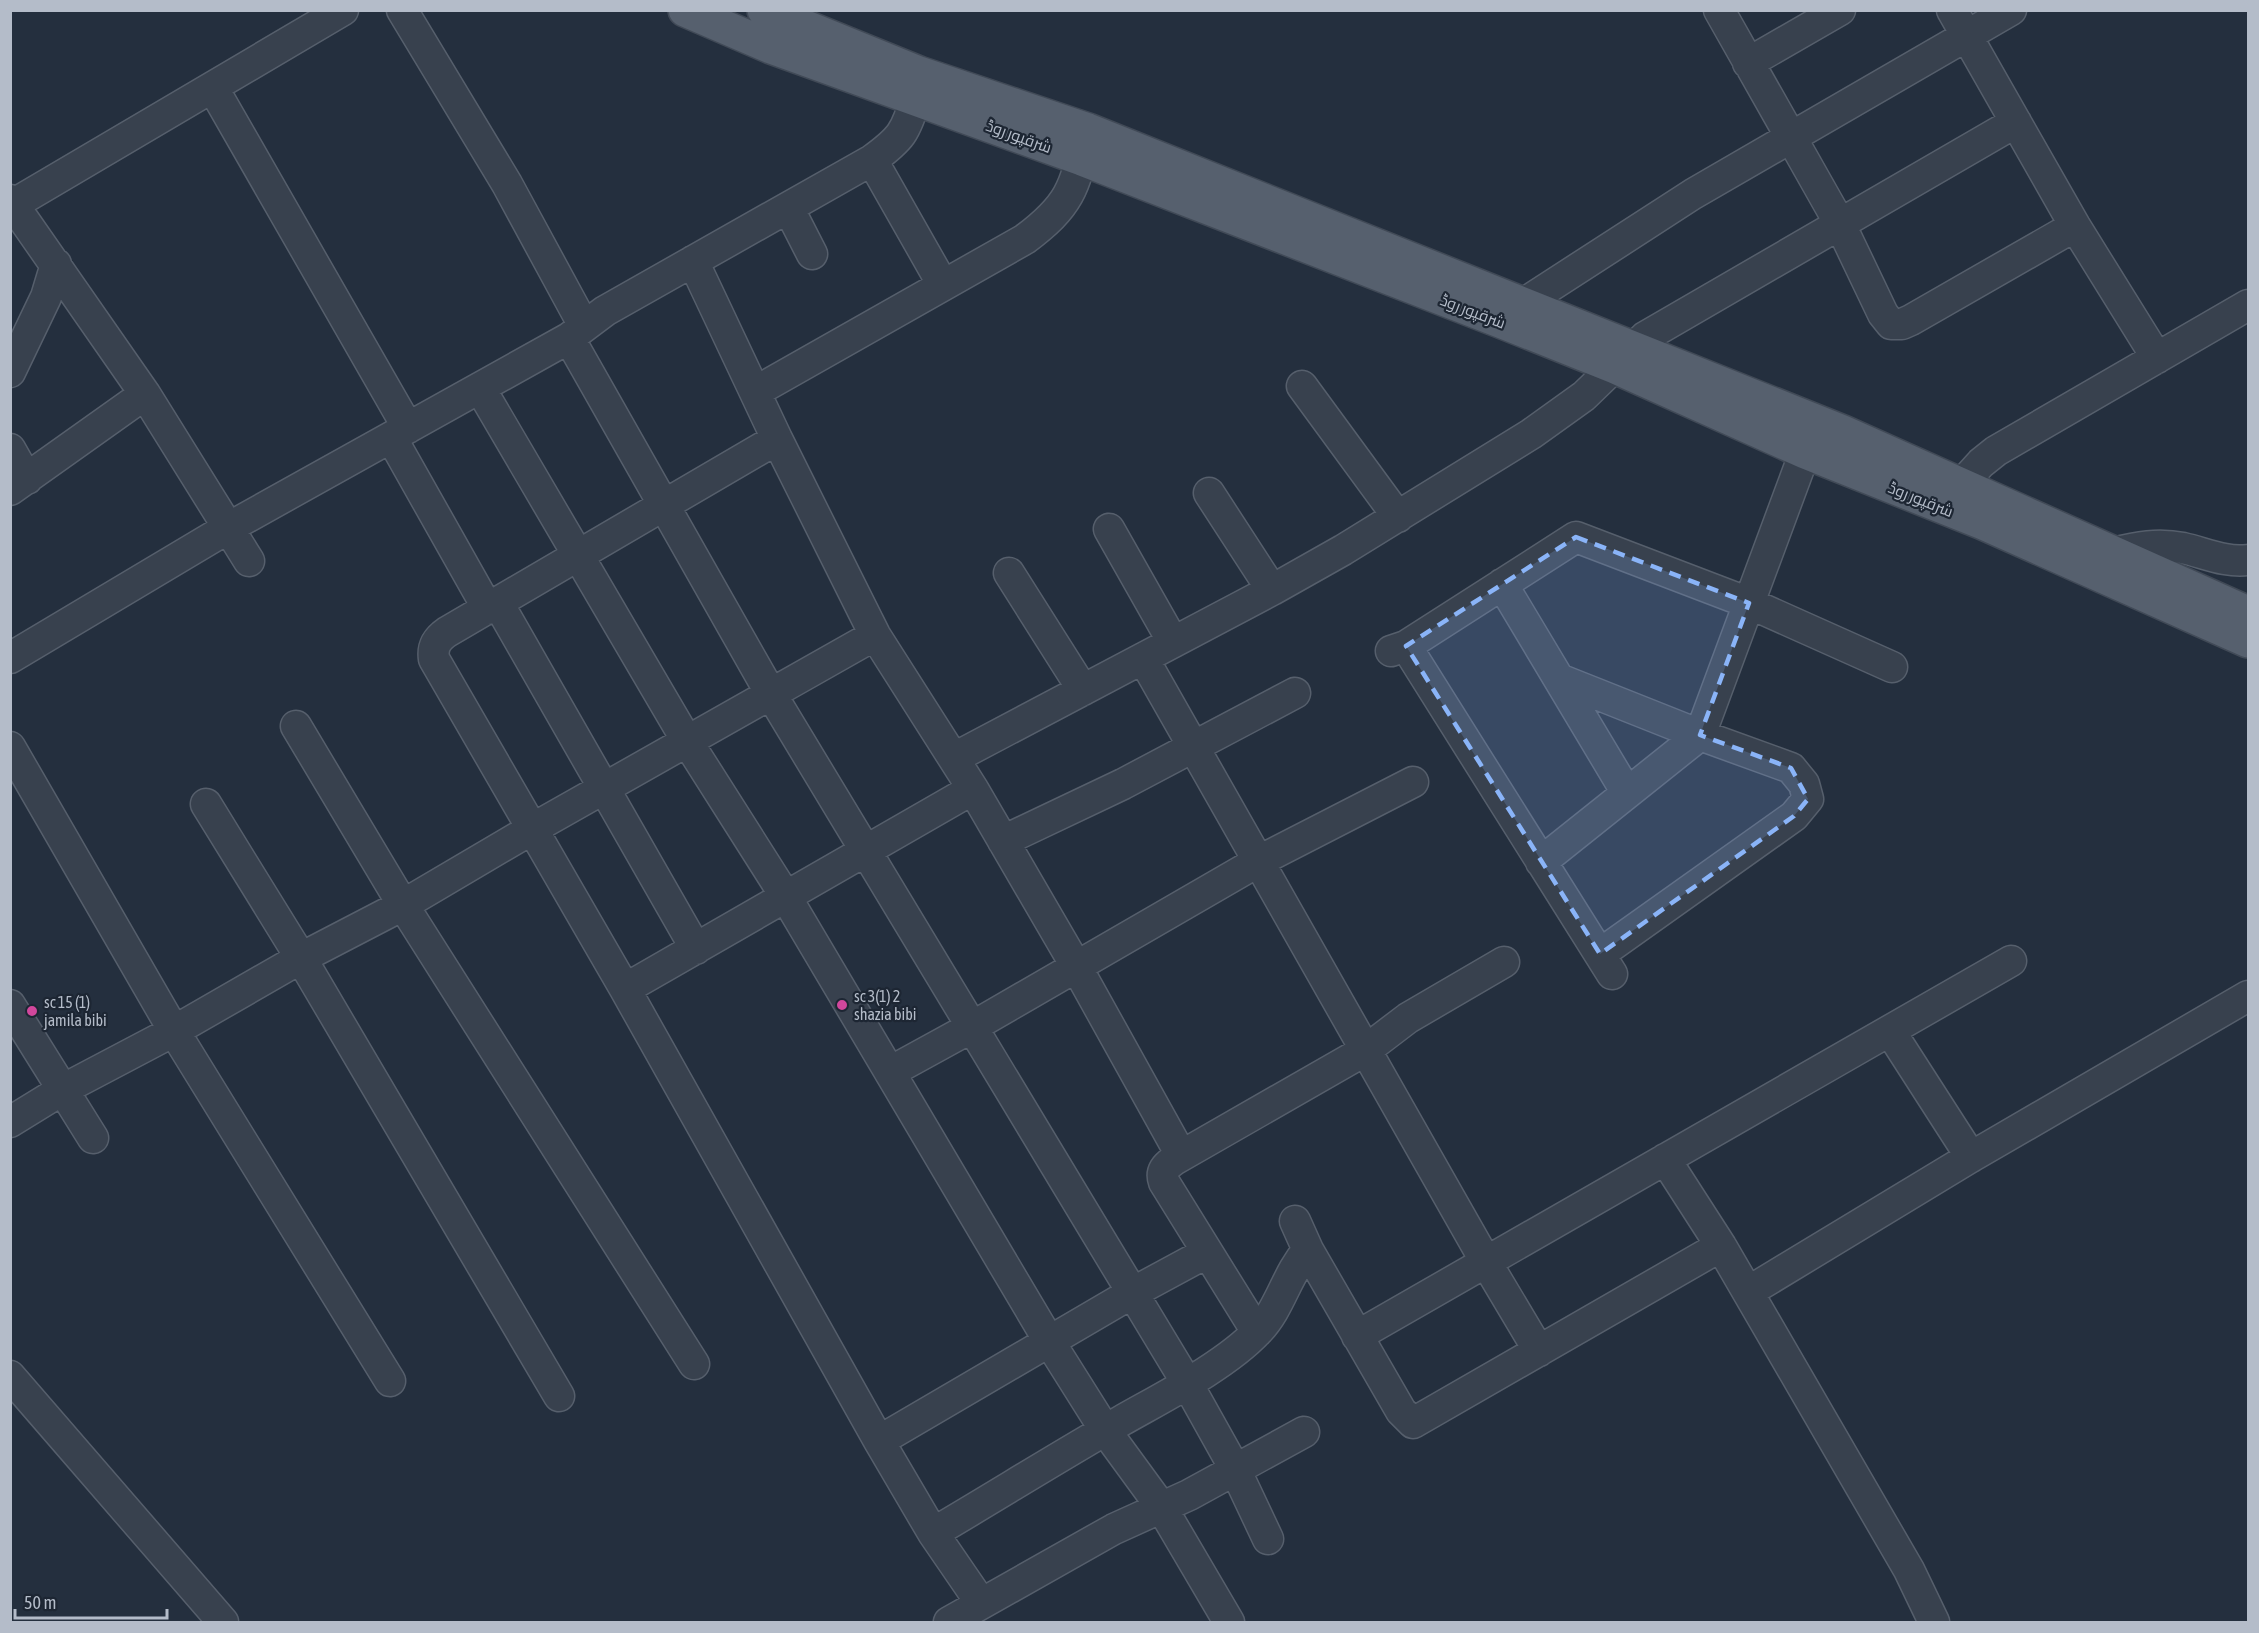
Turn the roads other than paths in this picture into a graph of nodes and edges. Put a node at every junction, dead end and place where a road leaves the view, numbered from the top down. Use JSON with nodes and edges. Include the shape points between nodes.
{"nodes":[{"id":1,"x":343,"y":10,"type":"edge"},
{"id":2,"x":402,"y":10,"type":"edge"},
{"id":3,"x":685,"y":10,"type":"edge"},
{"id":4,"x":764,"y":10,"type":"edge"},
{"id":5,"x":1719,"y":10,"type":"edge"},
{"id":6,"x":1952,"y":10,"type":"edge"},
{"id":7,"x":2011,"y":10,"type":"edge"},
{"id":8,"x":1835,"y":12,"type":"edge"},
{"id":9,"x":1967,"y":37,"type":"junction"},
{"id":10,"x":1748,"y":63,"type":"junction"},
{"id":11,"x":213,"y":88,"type":"junction"},
{"id":12,"x":916,"y":98,"type":"junction"},
{"id":13,"x":2016,"y":122,"type":"junction"},
{"id":14,"x":1791,"y":138,"type":"junction"},
{"id":15,"x":1085,"y":144,"type":"junction"},
{"id":16,"x":872,"y":160,"type":"junction"},
{"id":17,"x":12,"y":202,"type":"edge"},
{"id":18,"x":789,"y":209,"type":"junction"},
{"id":19,"x":1840,"y":224,"type":"junction"},
{"id":20,"x":2075,"y":226,"type":"junction"},
{"id":21,"x":812,"y":254,"type":"dead end"},
{"id":22,"x":693,"y":261,"type":"junction"},
{"id":23,"x":56,"y":264,"type":"junction"},
{"id":24,"x":943,"y":285,"type":"junction"},
{"id":25,"x":1523,"y":304,"type":"junction"},
{"id":26,"x":2248,"y":305,"type":"edge"},
{"id":27,"x":577,"y":332,"type":"junction"},
{"id":28,"x":1624,"y":358,"type":"junction"},
{"id":29,"x":2157,"y":358,"type":"junction"},
{"id":30,"x":10,"y":372,"type":"edge"},
{"id":31,"x":1302,"y":386,"type":"dead end"},
{"id":32,"x":480,"y":388,"type":"junction"},
{"id":33,"x":755,"y":392,"type":"junction"},
{"id":34,"x":145,"y":394,"type":"junction"},
{"id":35,"x":399,"y":433,"type":"junction"},
{"id":36,"x":777,"y":439,"type":"junction"},
{"id":37,"x":10,"y":449,"type":"edge"},
{"id":38,"x":1805,"y":452,"type":"junction"},
{"id":39,"x":19,"y":484,"type":"edge"},
{"id":40,"x":1961,"y":485,"type":"junction"},
{"id":41,"x":1209,"y":493,"type":"dead end"},
{"id":42,"x":665,"y":506,"type":"junction"},
{"id":43,"x":1398,"y":517,"type":"junction"},
{"id":44,"x":228,"y":528,"type":"junction"},
{"id":45,"x":1109,"y":529,"type":"dead end"},
{"id":46,"x":2113,"y":553,"type":"junction"},
{"id":47,"x":578,"y":556,"type":"junction"},
{"id":48,"x":2248,"y":560,"type":"edge"},
{"id":49,"x":249,"y":561,"type":"dead end"},
{"id":50,"x":1009,"y":573,"type":"dead end"},
{"id":51,"x":1502,"y":584,"type":"junction"},
{"id":52,"x":1272,"y":590,"type":"junction"},
{"id":53,"x":1749,"y":603,"type":"junction"},
{"id":54,"x":493,"y":606,"type":"junction"},
{"id":55,"x":2248,"y":614,"type":"edge"},
{"id":56,"x":875,"y":635,"type":"junction"},
{"id":57,"x":2248,"y":641,"type":"edge"},
{"id":58,"x":1173,"y":642,"type":"junction"},
{"id":59,"x":10,"y":658,"type":"edge"},
{"id":60,"x":1143,"y":658,"type":"junction"},
{"id":61,"x":1892,"y":667,"type":"dead end"},
{"id":62,"x":1559,"y":679,"type":"junction"},
{"id":63,"x":1083,"y":690,"type":"junction"},
{"id":64,"x":1294,"y":693,"type":"dead end"},
{"id":65,"x":771,"y":694,"type":"junction"},
{"id":66,"x":296,"y":726,"type":"dead end"},
{"id":67,"x":1700,"y":735,"type":"junction"},
{"id":68,"x":687,"y":741,"type":"junction"},
{"id":69,"x":1193,"y":746,"type":"junction"},
{"id":70,"x":10,"y":747,"type":"edge"},
{"id":71,"x":954,"y":758,"type":"junction"},
{"id":72,"x":1413,"y":782,"type":"dead end"},
{"id":73,"x":603,"y":789,"type":"junction"},
{"id":74,"x":974,"y":789,"type":"junction"},
{"id":75,"x":1627,"y":793,"type":"junction"},
{"id":76,"x":206,"y":804,"type":"dead end"},
{"id":77,"x":532,"y":829,"type":"junction"},
{"id":78,"x":1003,"y":841,"type":"junction"},
{"id":79,"x":865,"y":850,"type":"junction"},
{"id":80,"x":1258,"y":861,"type":"junction"},
{"id":81,"x":1541,"y":861,"type":"junction"},
{"id":82,"x":786,"y":897,"type":"junction"},
{"id":83,"x":403,"y":905,"type":"junction"},
{"id":84,"x":696,"y":949,"type":"junction"},
{"id":85,"x":301,"y":958,"type":"junction"},
{"id":86,"x":2011,"y":961,"type":"dead end"},
{"id":87,"x":1504,"y":962,"type":"dead end"},
{"id":88,"x":1076,"y":966,"type":"junction"},
{"id":89,"x":625,"y":989,"type":"junction"},
{"id":90,"x":2248,"y":996,"type":"edge"},
{"id":91,"x":10,"y":1005,"type":"edge"},
{"id":92,"x":972,"y":1027,"type":"junction"},
{"id":93,"x":174,"y":1031,"type":"junction"},
{"id":94,"x":1890,"y":1031,"type":"junction"},
{"id":95,"x":1366,"y":1050,"type":"junction"},
{"id":96,"x":890,"y":1072,"type":"junction"},
{"id":97,"x":62,"y":1090,"type":"junction"},
{"id":98,"x":10,"y":1122,"type":"edge"},
{"id":99,"x":93,"y":1138,"type":"dead end"},
{"id":100,"x":1182,"y":1155,"type":"junction"},
{"id":101,"x":1971,"y":1157,"type":"junction"},
{"id":102,"x":1665,"y":1159,"type":"junction"},
{"id":103,"x":1295,"y":1221,"type":"dead end"},
{"id":104,"x":1721,"y":1246,"type":"junction"},
{"id":105,"x":1308,"y":1250,"type":"junction"},
{"id":106,"x":1206,"y":1253,"type":"junction"},
{"id":107,"x":1486,"y":1262,"type":"junction"},
{"id":108,"x":1748,"y":1292,"type":"junction"},
{"id":109,"x":1132,"y":1293,"type":"junction"},
{"id":110,"x":1257,"y":1332,"type":"junction"},
{"id":111,"x":1357,"y":1336,"type":"junction"},
{"id":112,"x":1049,"y":1341,"type":"junction"},
{"id":113,"x":1539,"y":1351,"type":"junction"},
{"id":114,"x":694,"y":1364,"type":"dead end"},
{"id":115,"x":10,"y":1376,"type":"edge"},
{"id":116,"x":390,"y":1381,"type":"dead end"},
{"id":117,"x":1186,"y":1383,"type":"junction"},
{"id":118,"x":559,"y":1396,"type":"dead end"},
{"id":119,"x":1105,"y":1430,"type":"junction"},
{"id":120,"x":1304,"y":1432,"type":"dead end"},
{"id":121,"x":879,"y":1441,"type":"junction"},
{"id":122,"x":1235,"y":1469,"type":"junction"},
{"id":123,"x":1162,"y":1508,"type":"junction"},
{"id":124,"x":933,"y":1533,"type":"junction"},
{"id":125,"x":1268,"y":1539,"type":"dead end"},
{"id":126,"x":981,"y":1604,"type":"junction"},
{"id":127,"x":223,"y":1623,"type":"edge"},
{"id":128,"x":949,"y":1623,"type":"edge"},
{"id":129,"x":1229,"y":1623,"type":"edge"},
{"id":130,"x":1934,"y":1623,"type":"edge"}],
"edges":[{"from":1,"to":11,"type":"street"},
{"from":2,"to":27,"type":"street","via":[[507,184]]},
{"from":3,"to":12,"type":"main road","name":"شرقپور روڈ","via":[[771,47]]},
{"from":4,"to":15,"type":"main road","name":"شرقپور روڈ"},
{"from":5,"to":10,"type":"street"},
{"from":6,"to":9,"type":"street"},
{"from":7,"to":9,"type":"street"},
{"from":8,"to":10,"type":"street"},
{"from":9,"to":13,"type":"street"},
{"from":9,"to":14,"type":"street"},
{"from":10,"to":14,"type":"street"},
{"from":11,"to":17,"type":"street"},
{"from":11,"to":35,"type":"street"},
{"from":12,"to":15,"type":"main road","name":"شرقپور روڈ"},
{"from":12,"to":16,"type":"street","via":[[901,136]]},
{"from":13,"to":19,"type":"street"},
{"from":13,"to":20,"type":"street"},
{"from":14,"to":19,"type":"street"},
{"from":14,"to":25,"type":"street","via":[[1693,194]]},
{"from":15,"to":24,"type":"street","via":[[1078,175],[1056,213],[1024,239]]},
{"from":15,"to":25,"type":"main road","name":"شرقپور روڈ"},
{"from":15,"to":28,"type":"main road","name":"شرقپور روڈ"},
{"from":16,"to":18,"type":"street"},
{"from":16,"to":24,"type":"street"},
{"from":17,"to":23,"type":"street"},
{"from":18,"to":21,"type":"street"},
{"from":18,"to":22,"type":"street"},
{"from":19,"to":20,"type":"street","via":[[1883,314],[1894,325],[1911,320]]},
{"from":19,"to":28,"type":"street","via":[[1659,328]]},
{"from":20,"to":29,"type":"street"},
{"from":22,"to":27,"type":"street","via":[[604,311]]},
{"from":22,"to":33,"type":"street"},
{"from":23,"to":30,"type":"street","via":[[41,308]]},
{"from":23,"to":34,"type":"street"},
{"from":24,"to":33,"type":"street"},
{"from":25,"to":28,"type":"main road","name":"شرقپور روڈ"},
{"from":26,"to":29,"type":"street"},
{"from":27,"to":32,"type":"street"},
{"from":27,"to":42,"type":"street"},
{"from":28,"to":38,"type":"main road","name":"شرقپور روڈ"},
{"from":28,"to":40,"type":"main road","name":"شرقپور روڈ","via":[[1843,432]]},
{"from":28,"to":43,"type":"street","via":[[1584,396],[1531,434]]},
{"from":29,"to":40,"type":"street","via":[[1996,451]]},
{"from":31,"to":43,"type":"street"},
{"from":32,"to":35,"type":"street"},
{"from":32,"to":47,"type":"street"},
{"from":33,"to":36,"type":"street"},
{"from":34,"to":39,"type":"street"},
{"from":34,"to":44,"type":"street"},
{"from":35,"to":44,"type":"street"},
{"from":35,"to":54,"type":"street"},
{"from":36,"to":42,"type":"street"},
{"from":36,"to":56,"type":"street"},
{"from":37,"to":39,"type":"street"},
{"from":38,"to":53,"type":"street"},
{"from":38,"to":57,"type":"main road","name":"شرقپور روڈ","via":[[1983,523]]},
{"from":40,"to":46,"type":"main road","name":"شرقپور روڈ"},
{"from":41,"to":52,"type":"street"},
{"from":42,"to":47,"type":"street"},
{"from":42,"to":65,"type":"street"},
{"from":43,"to":52,"type":"street"},
{"from":44,"to":49,"type":"street"},
{"from":44,"to":59,"type":"street"},
{"from":45,"to":58,"type":"street"},
{"from":46,"to":48,"type":"street","via":[[2158,545],[2225,560]]},
{"from":46,"to":55,"type":"main road","name":"شرقپور روڈ"},
{"from":47,"to":54,"type":"street"},
{"from":47,"to":68,"type":"street"},
{"from":50,"to":63,"type":"street"},
{"from":51,"to":53,"type":"street","via":[[1576,537]]},
{"from":51,"to":62,"type":"street"},
{"from":51,"to":81,"type":"street","via":[[1399,649]]},
{"from":52,"to":58,"type":"street"},
{"from":53,"to":61,"type":"street"},
{"from":53,"to":67,"type":"street"},
{"from":54,"to":73,"type":"street"},
{"from":54,"to":77,"type":"street","via":[[440,637],[433,648],[434,659]]},
{"from":56,"to":65,"type":"street"},
{"from":56,"to":71,"type":"street"},
{"from":58,"to":60,"type":"street"},
{"from":60,"to":63,"type":"street"},
{"from":60,"to":69,"type":"street"},
{"from":62,"to":67,"type":"street"},
{"from":62,"to":75,"type":"street"},
{"from":63,"to":71,"type":"street"},
{"from":64,"to":69,"type":"street"},
{"from":65,"to":68,"type":"street"},
{"from":65,"to":79,"type":"street"},
{"from":66,"to":83,"type":"street"},
{"from":67,"to":75,"type":"street"},
{"from":67,"to":81,"type":"street","via":[[1791,768],[1804,784],[1808,799],[1794,816],[1606,964]]},
{"from":68,"to":73,"type":"street"},
{"from":68,"to":82,"type":"street"},
{"from":69,"to":78,"type":"street"},
{"from":69,"to":80,"type":"street"},
{"from":70,"to":93,"type":"street"},
{"from":71,"to":74,"type":"street"},
{"from":72,"to":80,"type":"street"},
{"from":73,"to":77,"type":"street"},
{"from":73,"to":84,"type":"street"},
{"from":74,"to":78,"type":"street"},
{"from":74,"to":79,"type":"street"},
{"from":75,"to":81,"type":"street"},
{"from":76,"to":85,"type":"street"},
{"from":77,"to":83,"type":"street"},
{"from":77,"to":89,"type":"street"},
{"from":78,"to":88,"type":"street"},
{"from":79,"to":82,"type":"street"},
{"from":79,"to":92,"type":"street"},
{"from":80,"to":88,"type":"street"},
{"from":80,"to":95,"type":"street"},
{"from":82,"to":84,"type":"street"},
{"from":82,"to":96,"type":"street"},
{"from":83,"to":85,"type":"street"},
{"from":83,"to":114,"type":"street"},
{"from":84,"to":89,"type":"street"},
{"from":85,"to":93,"type":"street"},
{"from":85,"to":118,"type":"street"},
{"from":86,"to":94,"type":"street"},
{"from":87,"to":95,"type":"street","via":[[1407,1018]]},
{"from":88,"to":92,"type":"street"},
{"from":88,"to":100,"type":"street"},
{"from":89,"to":121,"type":"street"},
{"from":90,"to":101,"type":"street"},
{"from":91,"to":97,"type":"street"},
{"from":92,"to":96,"type":"street"},
{"from":92,"to":109,"type":"street"},
{"from":93,"to":97,"type":"street"},
{"from":93,"to":116,"type":"street"},
{"from":94,"to":101,"type":"street"},
{"from":94,"to":102,"type":"street"},
{"from":95,"to":100,"type":"street"},
{"from":95,"to":107,"type":"street"},
{"from":96,"to":112,"type":"street"},
{"from":97,"to":98,"type":"street"},
{"from":97,"to":99,"type":"street"},
{"from":100,"to":106,"type":"street","via":[[1164,1168],[1162,1177]]},
{"from":101,"to":108,"type":"street"},
{"from":102,"to":104,"type":"street"},
{"from":102,"to":107,"type":"street"},
{"from":103,"to":105,"type":"street"},
{"from":104,"to":108,"type":"street"},
{"from":104,"to":113,"type":"street"},
{"from":105,"to":110,"type":"street","via":[[1272,1314]]},
{"from":105,"to":111,"type":"street"},
{"from":106,"to":109,"type":"street"},
{"from":106,"to":110,"type":"street"},
{"from":107,"to":111,"type":"street"},
{"from":107,"to":113,"type":"street"},
{"from":108,"to":130,"type":"street","via":[[1910,1570]]},
{"from":109,"to":112,"type":"street"},
{"from":109,"to":117,"type":"street"},
{"from":110,"to":117,"type":"street"},
{"from":111,"to":113,"type":"street","via":[[1405,1418],[1413,1423]]},
{"from":112,"to":119,"type":"street"},
{"from":112,"to":121,"type":"street"},
{"from":115,"to":127,"type":"street"},
{"from":117,"to":119,"type":"street"},
{"from":117,"to":122,"type":"street"},
{"from":119,"to":123,"type":"street"},
{"from":119,"to":124,"type":"street"},
{"from":120,"to":122,"type":"street"},
{"from":121,"to":124,"type":"street"},
{"from":122,"to":123,"type":"street"},
{"from":122,"to":125,"type":"street"},
{"from":123,"to":126,"type":"street","via":[[1114,1529]]},
{"from":123,"to":129,"type":"street"},
{"from":124,"to":126,"type":"street"},
{"from":126,"to":128,"type":"street"}]}
